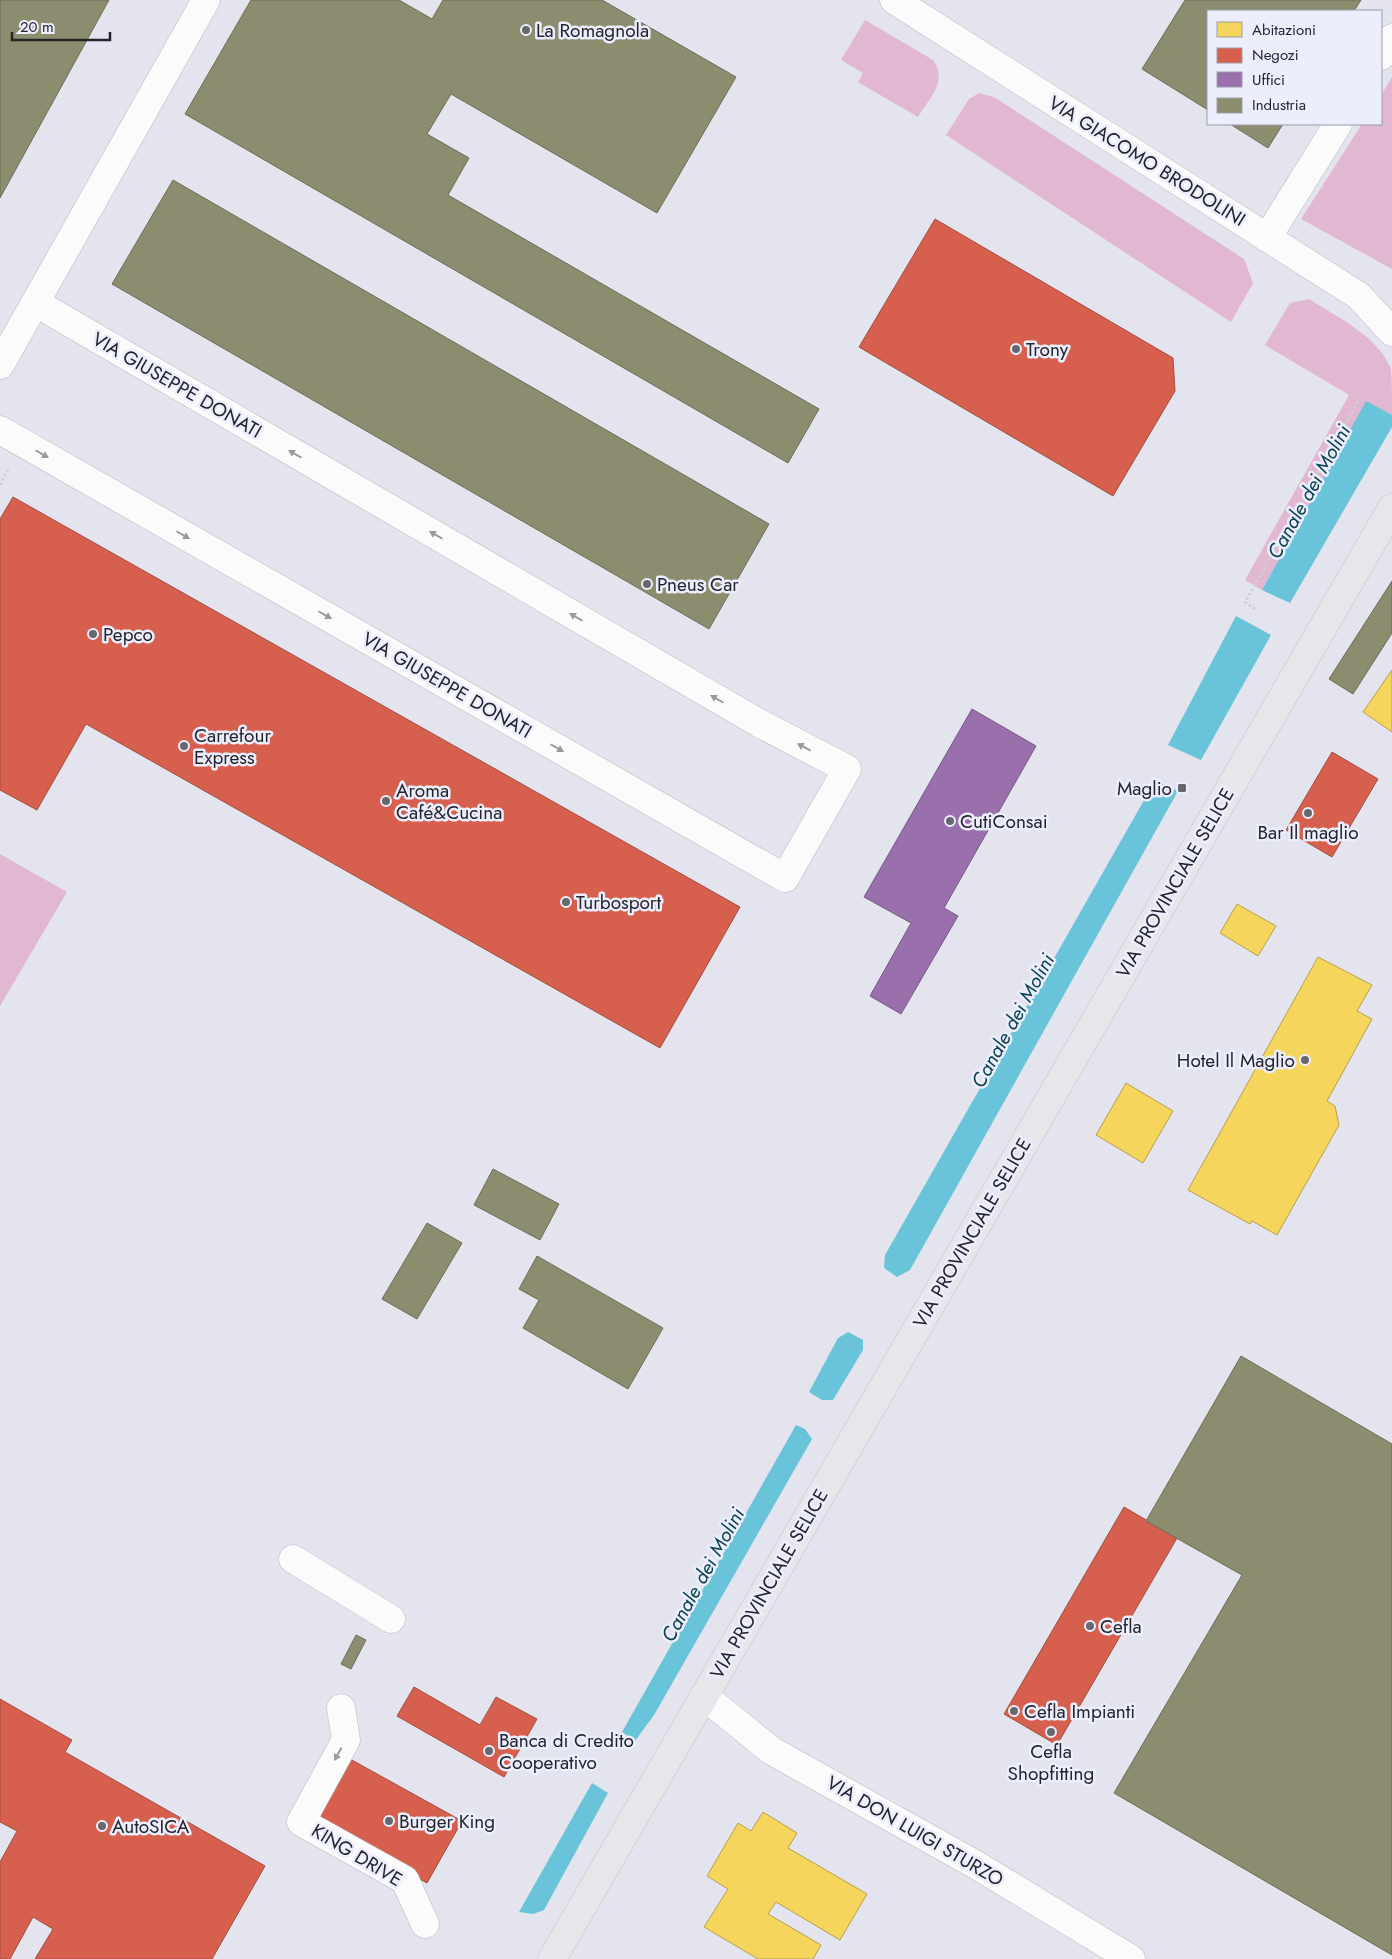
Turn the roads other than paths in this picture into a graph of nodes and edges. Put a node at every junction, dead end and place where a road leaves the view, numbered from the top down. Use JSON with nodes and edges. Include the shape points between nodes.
{"nodes":[{"id":1,"x":206,"y":0,"type":"edge"},
{"id":2,"x":894,"y":0,"type":"edge"},
{"id":3,"x":1392,"y":38,"type":"edge"},
{"id":4,"x":1382,"y":54,"type":"edge"},
{"id":5,"x":1337,"y":125,"type":"edge"},
{"id":6,"x":1267,"y":238,"type":"junction"},
{"id":7,"x":1359,"y":296,"type":"junction"},
{"id":8,"x":36,"y":303,"type":"junction"},
{"id":9,"x":1392,"y":304,"type":"edge"},
{"id":10,"x":1392,"y":332,"type":"edge"},
{"id":11,"x":0,"y":365,"type":"edge"},
{"id":12,"x":0,"y":430,"type":"edge"},
{"id":13,"x":1392,"y":508,"type":"edge"},
{"id":14,"x":293,"y":1559,"type":"dead end"},
{"id":15,"x":390,"y":1619,"type":"dead end"},
{"id":16,"x":704,"y":1696,"type":"junction"},
{"id":17,"x":341,"y":1708,"type":"dead end"},
{"id":18,"x":426,"y":1924,"type":"dead end"},
{"id":19,"x":552,"y":1959,"type":"edge"},
{"id":20,"x":1132,"y":1959,"type":"edge"}],
"edges":[{"from":1,"to":8,"type":"street"},
{"from":2,"to":6,"type":"street","name":"VIA GIACOMO BRODOLINI"},
{"from":3,"to":4,"type":"street"},
{"from":5,"to":6,"type":"street"},
{"from":6,"to":7,"type":"street","name":"VIA GIACOMO BRODOLINI"},
{"from":7,"to":9,"type":"street"},
{"from":7,"to":10,"type":"street","name":"VIA GIACOMO BRODOLINI"},
{"from":8,"to":11,"type":"street"},
{"from":12,"to":8,"type":"street","name":"VIA GIUSEPPE DONATI","one_way":true,"via":[[785,878],[847,769],[759,723]]},
{"from":13,"to":16,"type":"main road","name":"VIA PROVINCIALE SELICE"},
{"from":14,"to":15,"type":"street"},
{"from":16,"to":19,"type":"main road","name":"VIA PROVINCIALE SELICE"},
{"from":16,"to":20,"type":"street","name":"VIA DON LUIGI STURZO","via":[[772,1751],[978,1866]]},
{"from":17,"to":18,"type":"street","name":"KING DRIVE","one_way":true,"via":[[346,1740],[301,1822],[405,1880]]}]}
